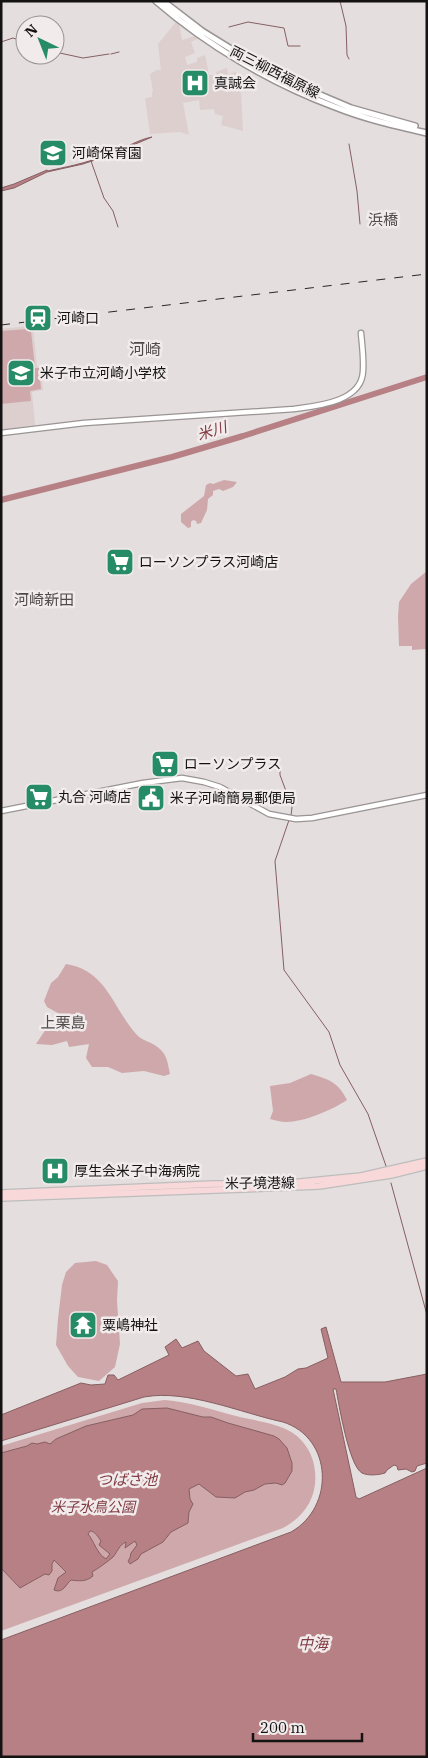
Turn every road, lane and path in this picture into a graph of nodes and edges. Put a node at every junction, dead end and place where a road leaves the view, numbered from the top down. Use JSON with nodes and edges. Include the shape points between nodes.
{"nodes":[{"id":1,"x":156,"y":1,"type":"edge"},
{"id":2,"x":163,"y":1,"type":"edge"},
{"id":3,"x":427,"y":131,"type":"edge"},
{"id":4,"x":361,"y":332,"type":"dead end"},
{"id":5,"x":1,"y":432,"type":"edge"},
{"id":6,"x":427,"y":795,"type":"edge"},
{"id":7,"x":1,"y":811,"type":"edge"},
{"id":8,"x":427,"y":1161,"type":"edge"},
{"id":9,"x":427,"y":1166,"type":"edge"},
{"id":10,"x":1,"y":1193,"type":"edge"},
{"id":11,"x":1,"y":1198,"type":"edge"}],
"edges":[{"from":1,"to":3,"type":"main road","name":"両三柳西福原線","via":[[216,46],[286,85],[336,108]]},
{"from":2,"to":3,"type":"main road","name":"両三柳西福原線","via":[[232,51],[281,79],[351,108]]},
{"from":4,"to":5,"type":"street","via":[[364,372],[359,384],[349,395],[321,404],[294,409]]},
{"from":6,"to":7,"type":"street","via":[[296,819],[269,814],[220,787],[182,778]]},
{"from":8,"to":10,"type":"main road","name":"米子境港線","via":[[361,1176],[280,1184]]},
{"from":9,"to":11,"type":"main road","name":"米子境港線","via":[[319,1186]]}]}
